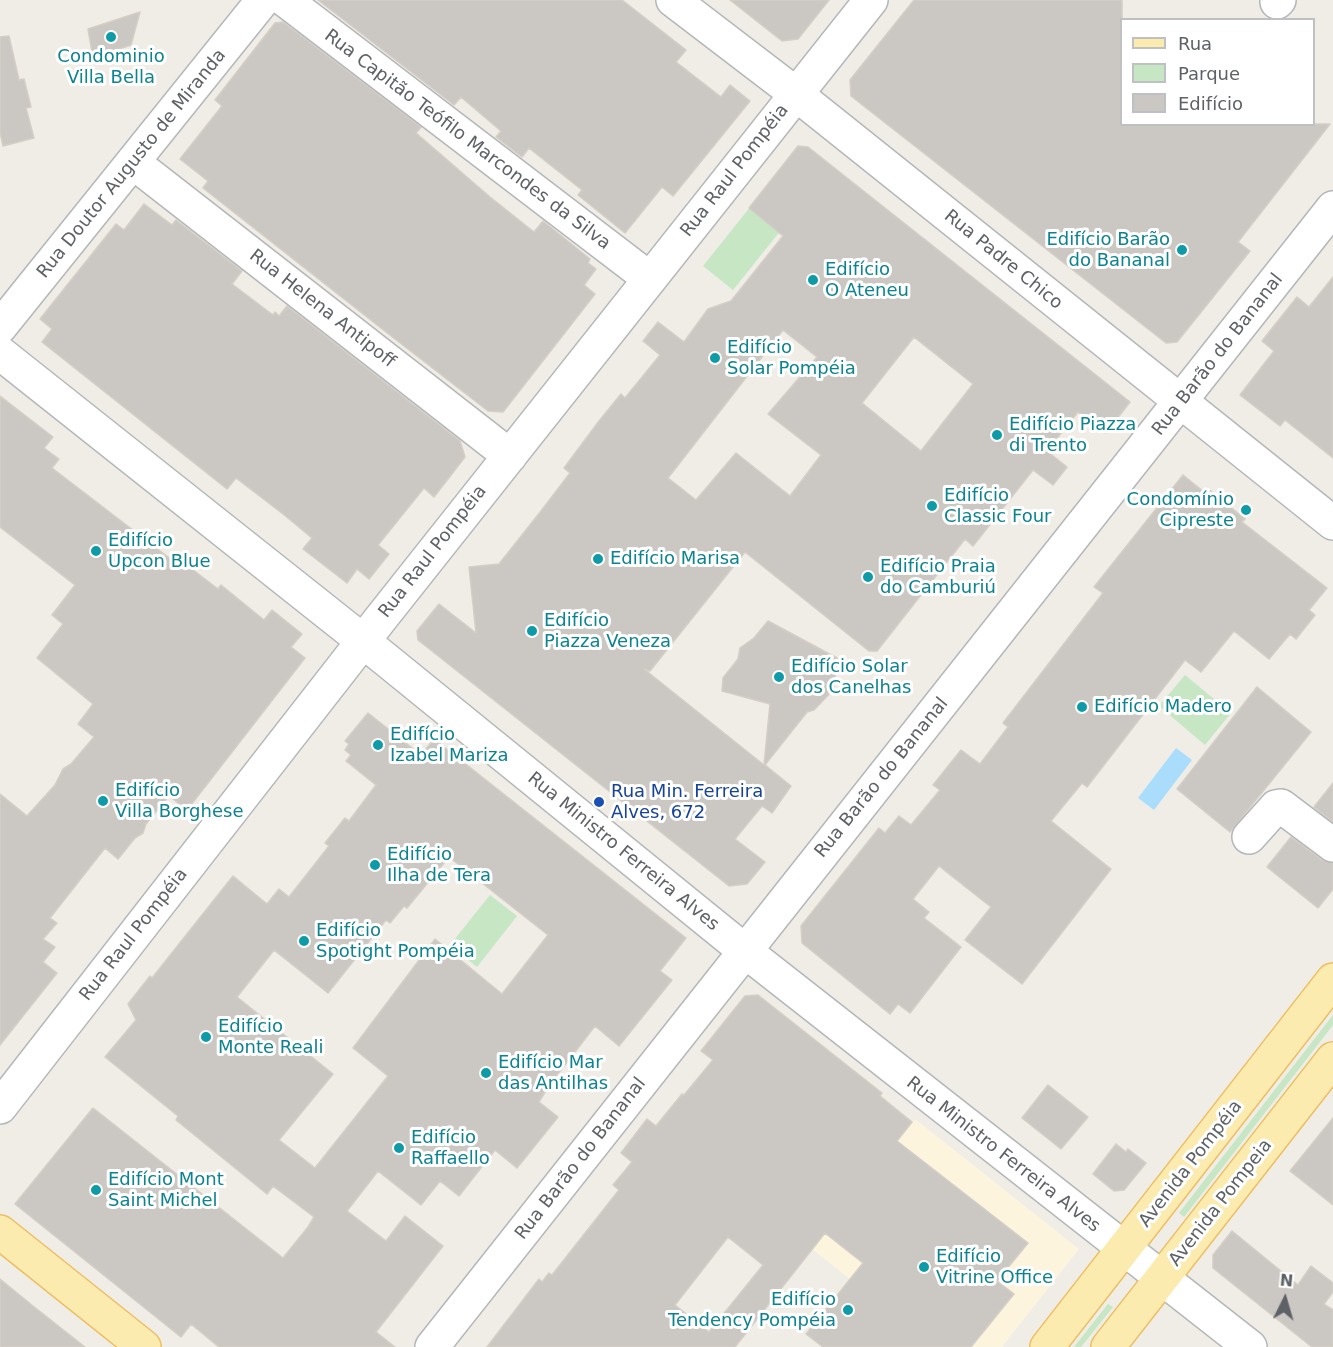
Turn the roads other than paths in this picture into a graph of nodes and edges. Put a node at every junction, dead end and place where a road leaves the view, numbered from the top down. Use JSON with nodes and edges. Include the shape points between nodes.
{"nodes":[{"id":1,"x":263,"y":0,"type":"edge"},
{"id":2,"x":285,"y":0,"type":"edge"},
{"id":3,"x":673,"y":0,"type":"edge"},
{"id":4,"x":871,"y":0,"type":"edge"},
{"id":5,"x":796,"y":94,"type":"junction"},
{"id":6,"x":134,"y":163,"type":"junction"},
{"id":7,"x":1333,"y":208,"type":"edge"},
{"id":8,"x":650,"y":279,"type":"junction"},
{"id":9,"x":0,"y":327,"type":"edge"},
{"id":10,"x":0,"y":353,"type":"edge"},
{"id":11,"x":1182,"y":403,"type":"junction"},
{"id":12,"x":510,"y":456,"type":"junction"},
{"id":13,"x":1333,"y":523,"type":"edge"},
{"id":14,"x":363,"y":641,"type":"junction"},
{"id":15,"x":1250,"y":837,"type":"dead end"},
{"id":16,"x":1333,"y":845,"type":"edge"},
{"id":17,"x":745,"y":951,"type":"junction"},
{"id":18,"x":1333,"y":980,"type":"edge"},
{"id":19,"x":1333,"y":1059,"type":"edge"},
{"id":20,"x":0,"y":1107,"type":"edge"},
{"id":21,"x":0,"y":1232,"type":"edge"},
{"id":22,"x":1125,"y":1251,"type":"junction"},
{"id":23,"x":1162,"y":1280,"type":"junction"},
{"id":24,"x":144,"y":1347,"type":"edge"},
{"id":25,"x":432,"y":1347,"type":"edge"},
{"id":26,"x":1047,"y":1347,"type":"edge"},
{"id":27,"x":1108,"y":1347,"type":"edge"},
{"id":28,"x":1250,"y":1347,"type":"edge"}],
"edges":[{"from":1,"to":6,"type":"street","name":"Rua Doutor Augusto de Miranda"},
{"from":2,"to":8,"type":"street","name":"Rua Capitão Teófilo Marcondes da Silva"},
{"from":3,"to":5,"type":"street","name":"Rua Padre Chico"},
{"from":4,"to":5,"type":"street","name":"Rua Raul Pompéia"},
{"from":5,"to":8,"type":"street","name":"Rua Raul Pompéia"},
{"from":5,"to":11,"type":"street","name":"Rua Padre Chico"},
{"from":6,"to":9,"type":"street","name":"Rua Doutor Augusto de Miranda"},
{"from":6,"to":12,"type":"street","name":"Rua Helena Antipoff"},
{"from":7,"to":11,"type":"street","name":"Rua Barão do Bananal"},
{"from":8,"to":12,"type":"street","name":"Rua Raul Pompéia"},
{"from":10,"to":14,"type":"street","name":"Rua Ministro Ferreira Alves"},
{"from":11,"to":13,"type":"street","name":"Rua Padre Chico"},
{"from":11,"to":17,"type":"street","name":"Rua Barão do Bananal"},
{"from":12,"to":14,"type":"street","name":"Rua Raul Pompéia"},
{"from":14,"to":17,"type":"street","name":"Rua Ministro Ferreira Alves"},
{"from":14,"to":20,"type":"street","name":"Rua Raul Pompéia"},
{"from":15,"to":16,"type":"street","via":[[1281,806]]},
{"from":17,"to":22,"type":"street","name":"Rua Ministro Ferreira Alves"},
{"from":17,"to":25,"type":"street","name":"Rua Barão do Bananal"},
{"from":18,"to":22,"type":"main road","name":"Avenida Pompéia"},
{"from":19,"to":23,"type":"main road","name":"Avenida Pompeia"},
{"from":21,"to":24,"type":"main road"},
{"from":22,"to":23,"type":"street","name":"Rua Ministro Ferreira Alves"},
{"from":22,"to":26,"type":"main road","name":"Avenida Pompéia"},
{"from":23,"to":27,"type":"main road","name":"Avenida Pompeia"},
{"from":23,"to":28,"type":"street","name":"Rua Ministro Ferreira Alves"}]}
